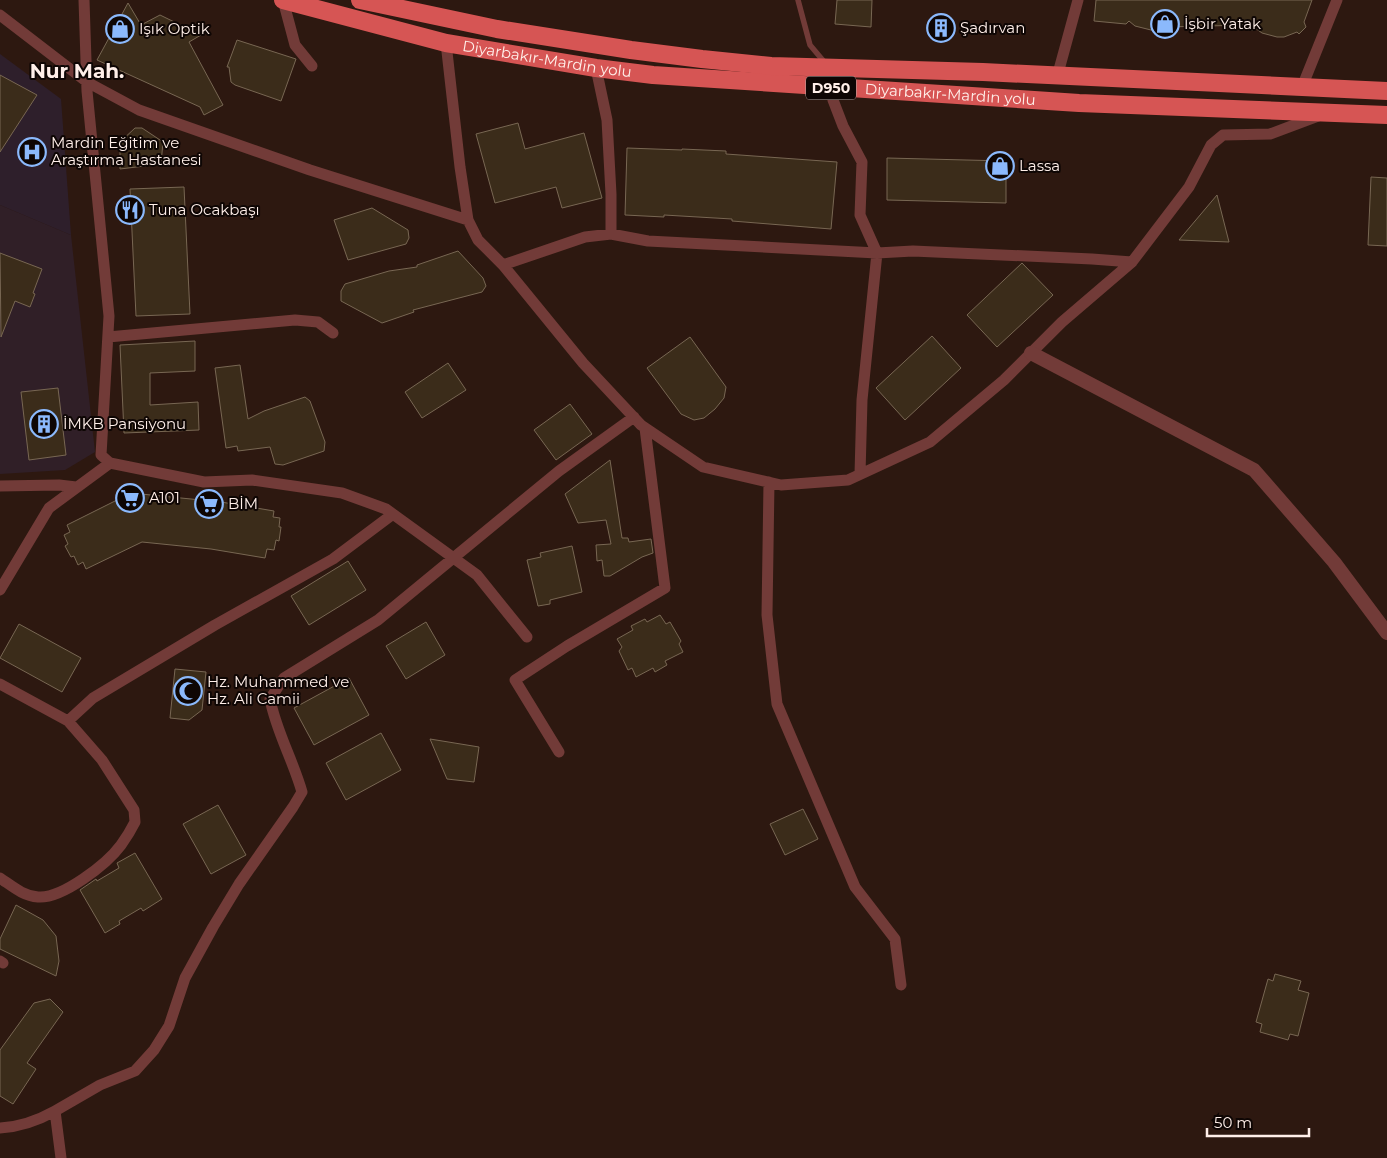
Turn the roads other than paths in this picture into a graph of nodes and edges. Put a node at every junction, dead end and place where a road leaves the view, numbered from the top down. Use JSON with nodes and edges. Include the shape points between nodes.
{"nodes":[{"id":1,"x":84,"y":0,"type":"edge"},
{"id":2,"x":283,"y":0,"type":"edge"},
{"id":3,"x":360,"y":0,"type":"edge"},
{"id":4,"x":798,"y":0,"type":"edge"},
{"id":5,"x":1078,"y":0,"type":"edge"},
{"id":6,"x":1337,"y":0,"type":"edge"},
{"id":7,"x":0,"y":15,"type":"edge"},
{"id":8,"x":446,"y":43,"type":"junction"},
{"id":9,"x":312,"y":66,"type":"dead end"},
{"id":10,"x":596,"y":68,"type":"junction"},
{"id":11,"x":829,"y":68,"type":"junction"},
{"id":12,"x":1057,"y":77,"type":"junction"},
{"id":13,"x":87,"y":82,"type":"junction"},
{"id":14,"x":1302,"y":87,"type":"junction"},
{"id":15,"x":830,"y":88,"type":"junction"},
{"id":16,"x":1387,"y":92,"type":"edge"},
{"id":17,"x":1326,"y":112,"type":"junction"},
{"id":18,"x":1387,"y":115,"type":"edge"},
{"id":19,"x":468,"y":220,"type":"junction"},
{"id":20,"x":612,"y":234,"type":"junction"},
{"id":21,"x":877,"y":253,"type":"junction"},
{"id":22,"x":1132,"y":262,"type":"junction"},
{"id":23,"x":503,"y":265,"type":"junction"},
{"id":24,"x":333,"y":333,"type":"dead end"},
{"id":25,"x":108,"y":337,"type":"junction"},
{"id":26,"x":1031,"y":353,"type":"junction"},
{"id":27,"x":634,"y":417,"type":"junction"},
{"id":28,"x":645,"y":428,"type":"junction"},
{"id":29,"x":110,"y":463,"type":"junction"},
{"id":30,"x":860,"y":474,"type":"junction"},
{"id":31,"x":769,"y":482,"type":"junction"},
{"id":32,"x":0,"y":486,"type":"edge"},
{"id":33,"x":76,"y":488,"type":"junction"},
{"id":34,"x":393,"y":514,"type":"junction"},
{"id":35,"x":454,"y":558,"type":"junction"},
{"id":36,"x":0,"y":590,"type":"edge"},
{"id":37,"x":1387,"y":633,"type":"edge"},
{"id":38,"x":526,"y":637,"type":"dead end"},
{"id":39,"x":0,"y":684,"type":"edge"},
{"id":40,"x":68,"y":721,"type":"junction"},
{"id":41,"x":559,"y":752,"type":"dead end"},
{"id":42,"x":0,"y":878,"type":"edge"},
{"id":43,"x":901,"y":985,"type":"dead end"},
{"id":44,"x":55,"y":1112,"type":"junction"},
{"id":45,"x":0,"y":1128,"type":"edge"},
{"id":46,"x":60,"y":1158,"type":"edge"}],
"edges":[{"from":1,"to":13,"type":"street"},
{"from":2,"to":8,"type":"highway","name":"Diyarbakır-Mardin yolu","number":"D950"},
{"from":2,"to":9,"type":"street","via":[[295,45]]},
{"from":3,"to":11,"type":"highway","name":"Diyarbakır-Mardin yolu","number":"D950","via":[[497,29],[624,49],[742,63]]},
{"from":4,"to":11,"type":"lane","via":[[810,45]]},
{"from":5,"to":12,"type":"street"},
{"from":6,"to":14,"type":"street"},
{"from":7,"to":13,"type":"street"},
{"from":8,"to":10,"type":"highway","name":"Diyarbakır-Mardin yolu","number":"D950"},
{"from":8,"to":19,"type":"street"},
{"from":10,"to":15,"type":"highway","name":"Diyarbakır-Mardin yolu","number":"D950"},
{"from":10,"to":20,"type":"street","via":[[607,120]]},
{"from":11,"to":12,"type":"highway","name":"Diyarbakır-Mardin yolu","number":"D950"},
{"from":12,"to":14,"type":"highway","name":"Diyarbakır-Mardin yolu","number":"D950"},
{"from":13,"to":19,"type":"street","via":[[138,110],[310,170]]},
{"from":13,"to":25,"type":"street","via":[[109,316]]},
{"from":14,"to":16,"type":"highway","name":"Diyarbakır-Mardin yolu","number":"D950"},
{"from":15,"to":17,"type":"highway","name":"Diyarbakır-Mardin yolu","number":"D950","via":[[1079,103]]},
{"from":15,"to":21,"type":"street","via":[[843,126],[862,162],[860,215]]},
{"from":17,"to":18,"type":"highway","name":"Diyarbakır-Mardin yolu","number":"D950"},
{"from":17,"to":22,"type":"street","via":[[1270,134],[1224,135],[1211,146],[1189,187]]},
{"from":19,"to":23,"type":"street","via":[[478,240]]},
{"from":20,"to":21,"type":"street","via":[[648,241]]},
{"from":20,"to":23,"type":"street","via":[[585,237]]},
{"from":21,"to":22,"type":"street","via":[[913,251]]},
{"from":21,"to":30,"type":"street","via":[[862,400]]},
{"from":22,"to":26,"type":"street"},
{"from":23,"to":27,"type":"street","via":[[583,363]]},
{"from":24,"to":25,"type":"street","via":[[318,322],[295,320]]},
{"from":25,"to":29,"type":"street","via":[[101,455]]},
{"from":26,"to":30,"type":"street","via":[[930,442]]},
{"from":26,"to":37,"type":"street","via":[[1254,470],[1334,562]]},
{"from":27,"to":28,"type":"street"},
{"from":27,"to":35,"type":"street","via":[[559,471]]},
{"from":28,"to":31,"type":"street","via":[[703,467]]},
{"from":28,"to":41,"type":"street","via":[[665,588],[515,680]]},
{"from":29,"to":33,"type":"street"},
{"from":29,"to":34,"type":"street","via":[[204,482],[252,480],[342,494]]},
{"from":30,"to":31,"type":"street","via":[[848,480],[781,485]]},
{"from":31,"to":43,"type":"street","via":[[767,616],[777,704],[855,887],[896,939]]},
{"from":32,"to":33,"type":"street","via":[[59,485]]},
{"from":33,"to":36,"type":"street","via":[[49,508]]},
{"from":34,"to":35,"type":"street"},
{"from":34,"to":40,"type":"street","via":[[333,559],[93,698]]},
{"from":35,"to":38,"type":"street","via":[[477,575]]},
{"from":35,"to":44,"type":"street","via":[[378,620],[284,678],[270,699],[273,717],[302,792],[213,927],[185,978],[169,1026],[154,1050],[135,1071],[100,1085]]},
{"from":39,"to":40,"type":"street"},
{"from":40,"to":42,"type":"street","via":[[102,760],[134,810],[135,822],[121,846],[98,868],[63,892],[38,898],[23,894]]},
{"from":44,"to":45,"type":"street","via":[[14,1127]]},
{"from":44,"to":46,"type":"street"}]}
